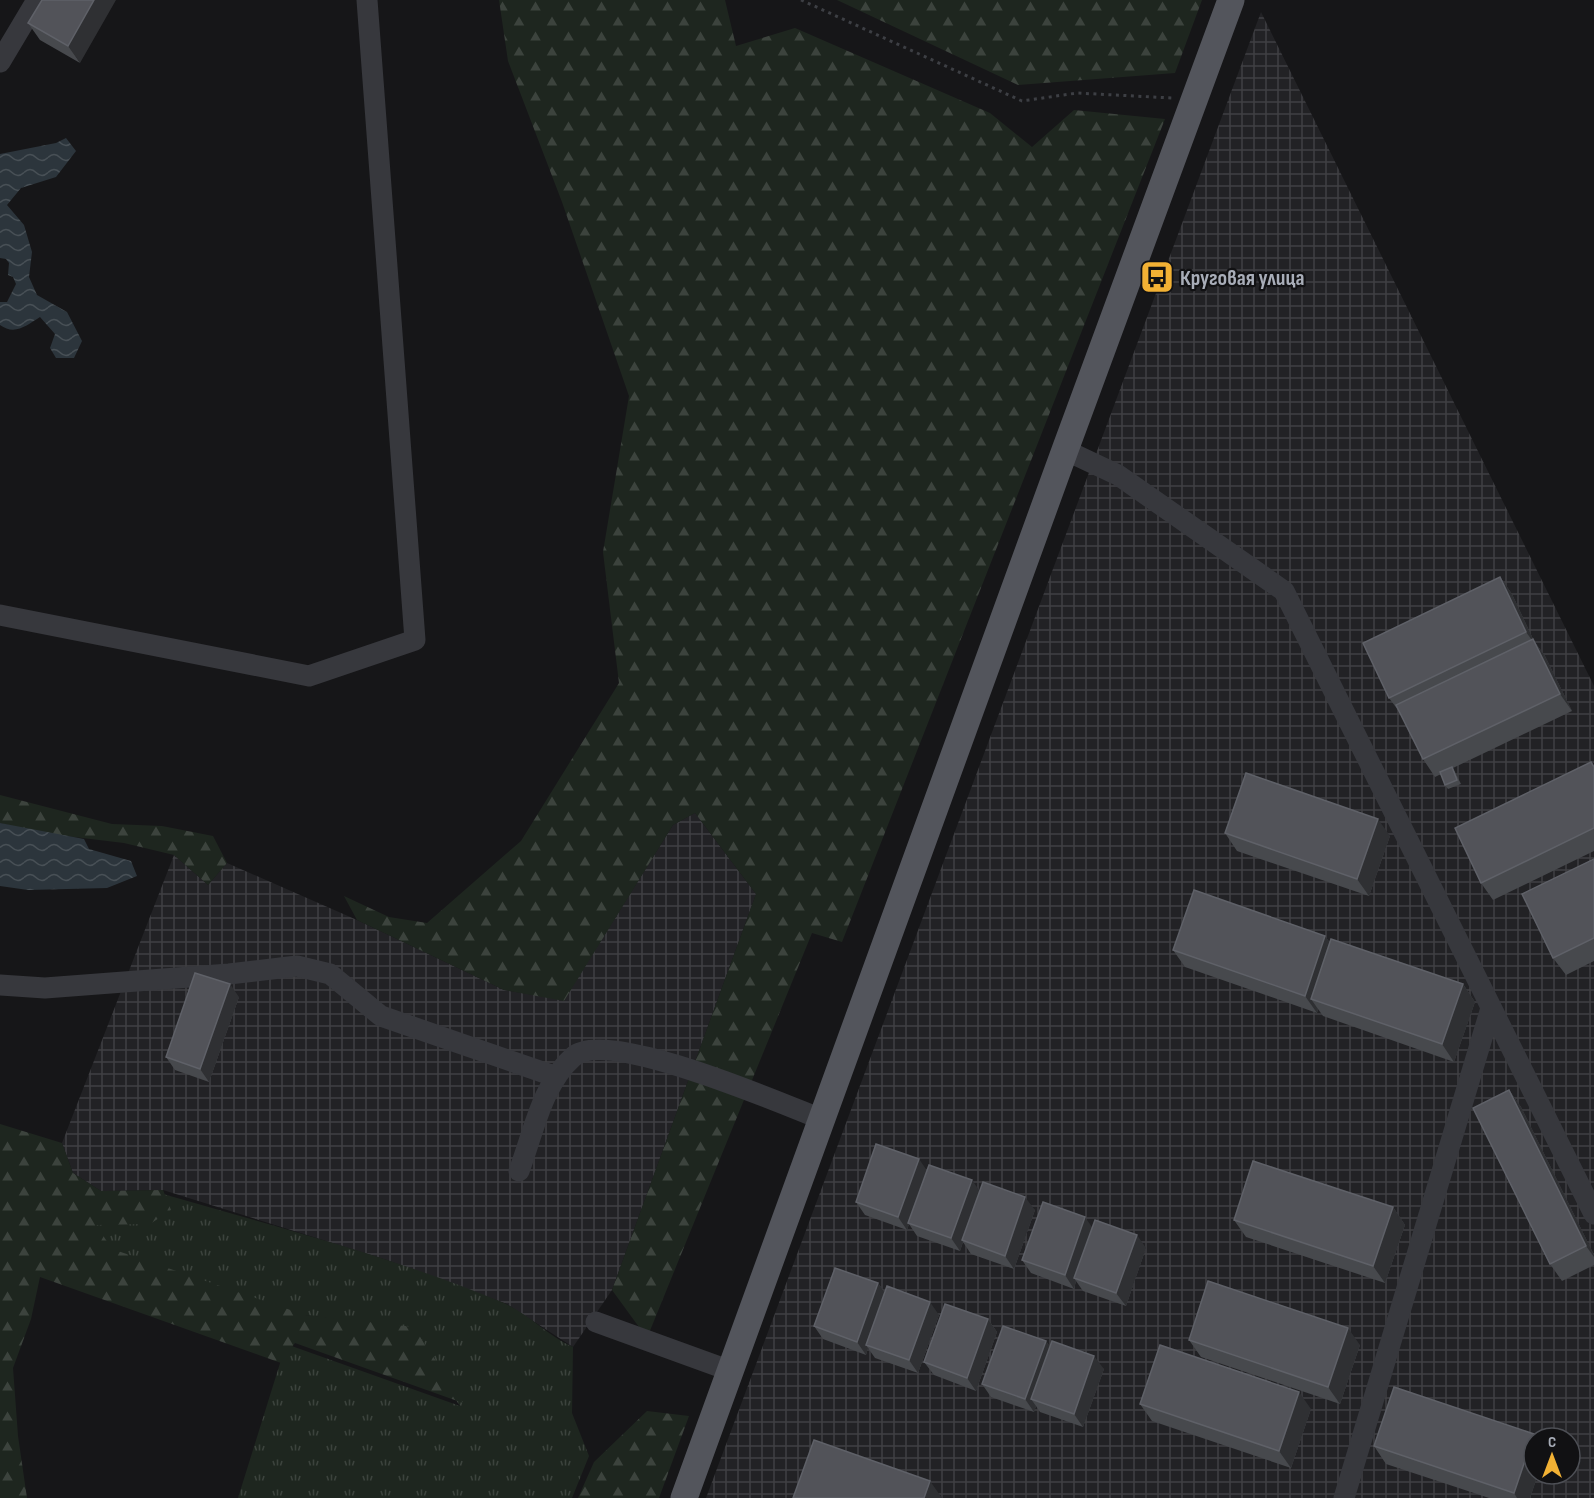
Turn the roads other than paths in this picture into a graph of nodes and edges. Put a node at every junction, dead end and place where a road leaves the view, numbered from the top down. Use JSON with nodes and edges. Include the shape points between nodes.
{"nodes":[{"id":1,"x":37,"y":0,"type":"edge"},
{"id":2,"x":367,"y":0,"type":"edge"},
{"id":3,"x":1231,"y":0,"type":"edge"},
{"id":4,"x":0,"y":62,"type":"edge"},
{"id":5,"x":1065,"y":450,"type":"junction"},
{"id":6,"x":0,"y":615,"type":"edge"},
{"id":7,"x":0,"y":984,"type":"edge"},
{"id":8,"x":1491,"y":1008,"type":"junction"},
{"id":9,"x":554,"y":1076,"type":"junction"},
{"id":10,"x":821,"y":1119,"type":"junction"},
{"id":11,"x":519,"y":1171,"type":"dead end"},
{"id":12,"x":1594,"y":1214,"type":"edge"},
{"id":13,"x":596,"y":1322,"type":"dead end"},
{"id":14,"x":731,"y":1371,"type":"junction"},
{"id":15,"x":684,"y":1498,"type":"edge"},
{"id":16,"x":1344,"y":1498,"type":"edge"}],
"edges":[{"from":1,"to":4,"type":"street"},
{"from":2,"to":6,"type":"street","via":[[415,640],[309,676]]},
{"from":3,"to":5,"type":"main road"},
{"from":5,"to":8,"type":"street","via":[[1118,475],[1284,591]]},
{"from":5,"to":10,"type":"main road"},
{"from":7,"to":9,"type":"street","via":[[45,988],[297,966],[330,974],[381,1016]]},
{"from":8,"to":12,"type":"street"},
{"from":8,"to":16,"type":"street"},
{"from":9,"to":10,"type":"street","via":[[575,1054],[605,1050],[701,1071]]},
{"from":9,"to":11,"type":"street"},
{"from":10,"to":14,"type":"main road"},
{"from":13,"to":14,"type":"street"},
{"from":14,"to":15,"type":"main road"}]}
